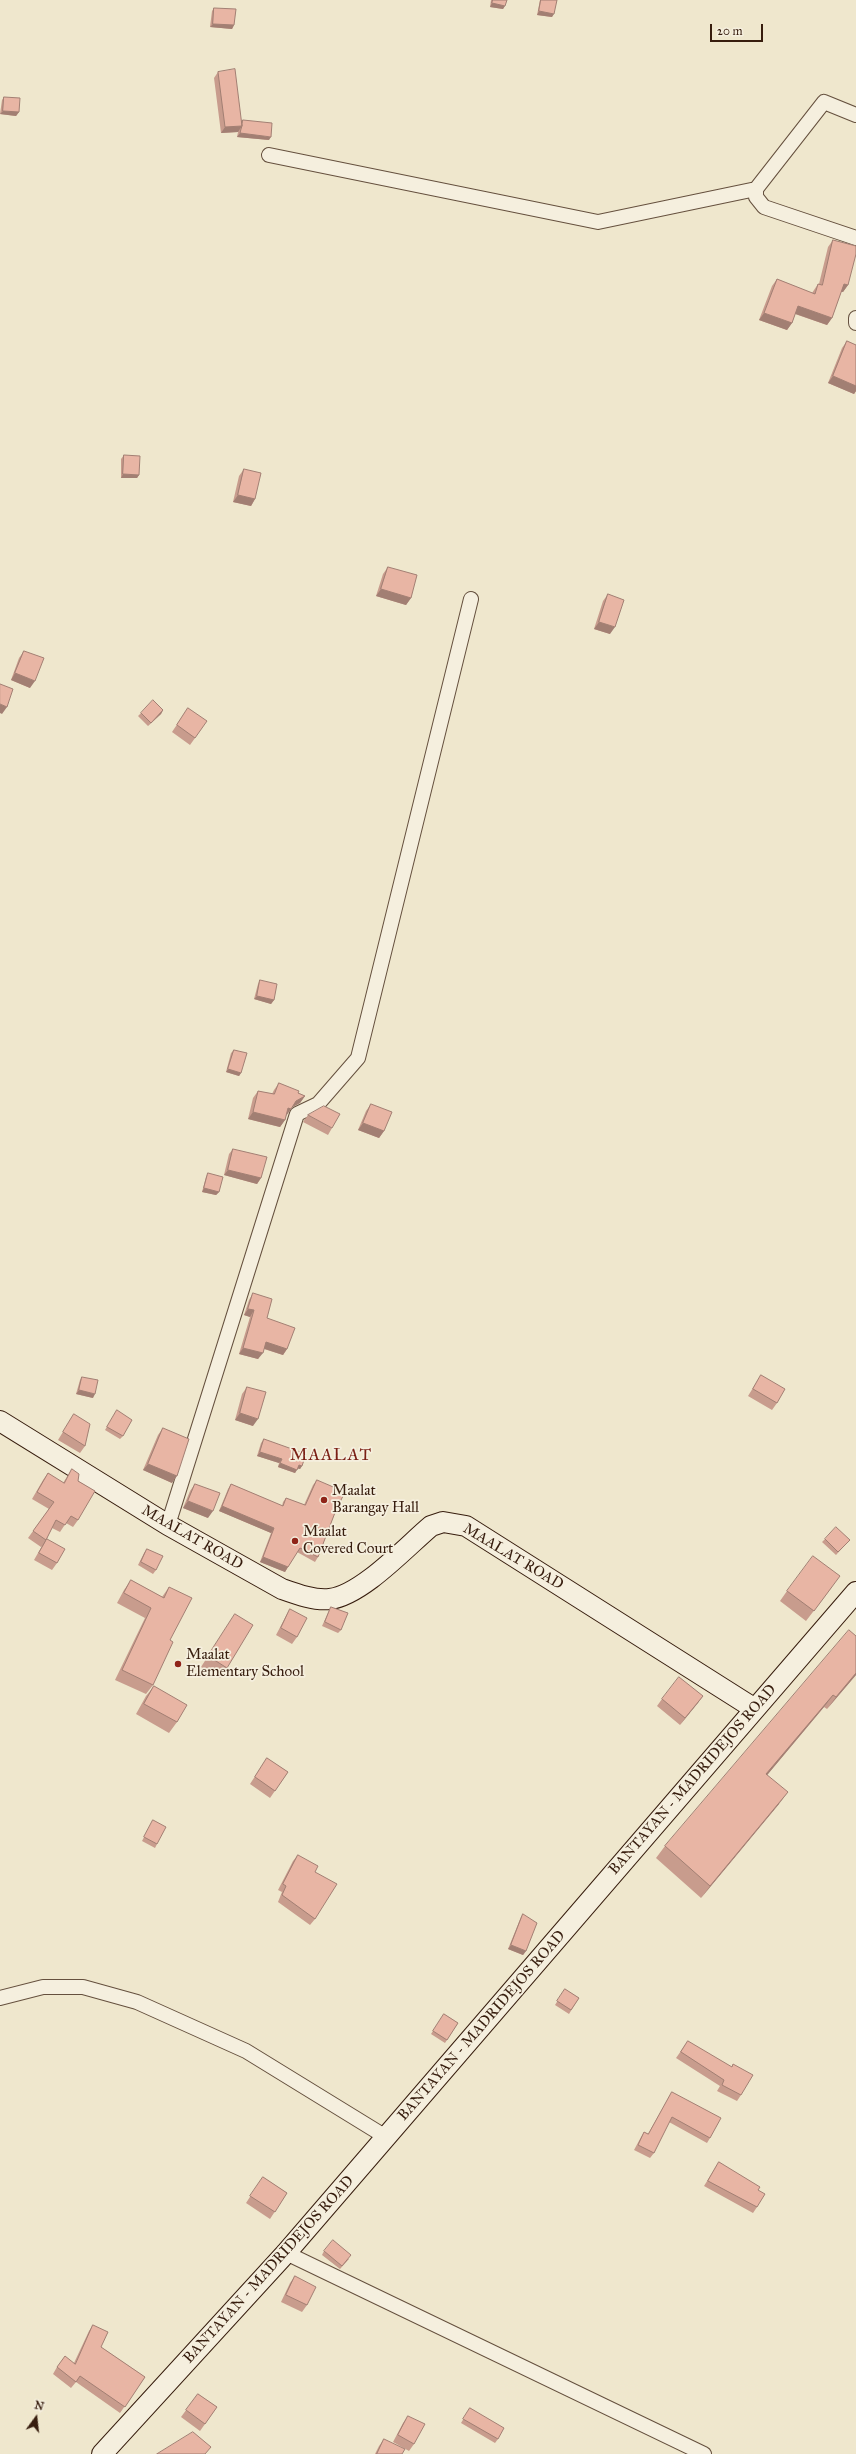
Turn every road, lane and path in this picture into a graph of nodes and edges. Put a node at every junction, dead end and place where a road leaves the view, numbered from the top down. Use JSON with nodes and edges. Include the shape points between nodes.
{"nodes":[{"id":1,"x":856,"y":115,"type":"edge"},
{"id":2,"x":269,"y":155,"type":"dead end"},
{"id":3,"x":756,"y":189,"type":"junction"},
{"id":4,"x":856,"y":238,"type":"edge"},
{"id":5,"x":856,"y":318,"type":"edge"},
{"id":6,"x":856,"y":324,"type":"edge"},
{"id":7,"x":471,"y":599,"type":"dead end"},
{"id":8,"x":0,"y":1420,"type":"edge"},
{"id":9,"x":168,"y":1525,"type":"junction"},
{"id":10,"x":856,"y":1592,"type":"edge"},
{"id":11,"x":755,"y":1709,"type":"junction"},
{"id":12,"x":0,"y":1998,"type":"edge"},
{"id":13,"x":386,"y":2137,"type":"junction"},
{"id":14,"x":286,"y":2253,"type":"junction"},
{"id":15,"x":102,"y":2454,"type":"edge"},
{"id":16,"x":704,"y":2454,"type":"edge"}],
"edges":[{"from":1,"to":3,"type":"street","via":[[824,102]]},
{"from":2,"to":3,"type":"street","via":[[598,222]]},
{"from":3,"to":4,"type":"street","via":[[756,197],[764,206]]},
{"from":5,"to":6,"type":"street"},
{"from":7,"to":9,"type":"street","via":[[358,1058],[318,1104],[297,1114]]},
{"from":8,"to":9,"type":"main road","name":"MAALAT ROAD"},
{"from":9,"to":11,"type":"main road","name":"MAALAT ROAD","via":[[282,1589],[299,1595],[329,1599],[359,1588],[431,1526],[454,1522],[466,1526]]},
{"from":10,"to":11,"type":"main road","name":"BANTAYAN - MADRIDEJOS ROAD"},
{"from":11,"to":13,"type":"main road","name":"BANTAYAN - MADRIDEJOS ROAD"},
{"from":12,"to":13,"type":"street","via":[[43,1988],[83,1987],[137,2002],[246,2051]]},
{"from":13,"to":14,"type":"main road","name":"BANTAYAN - MADRIDEJOS ROAD"},
{"from":14,"to":15,"type":"main road","name":"BANTAYAN - MADRIDEJOS ROAD"},
{"from":14,"to":16,"type":"street"}]}
